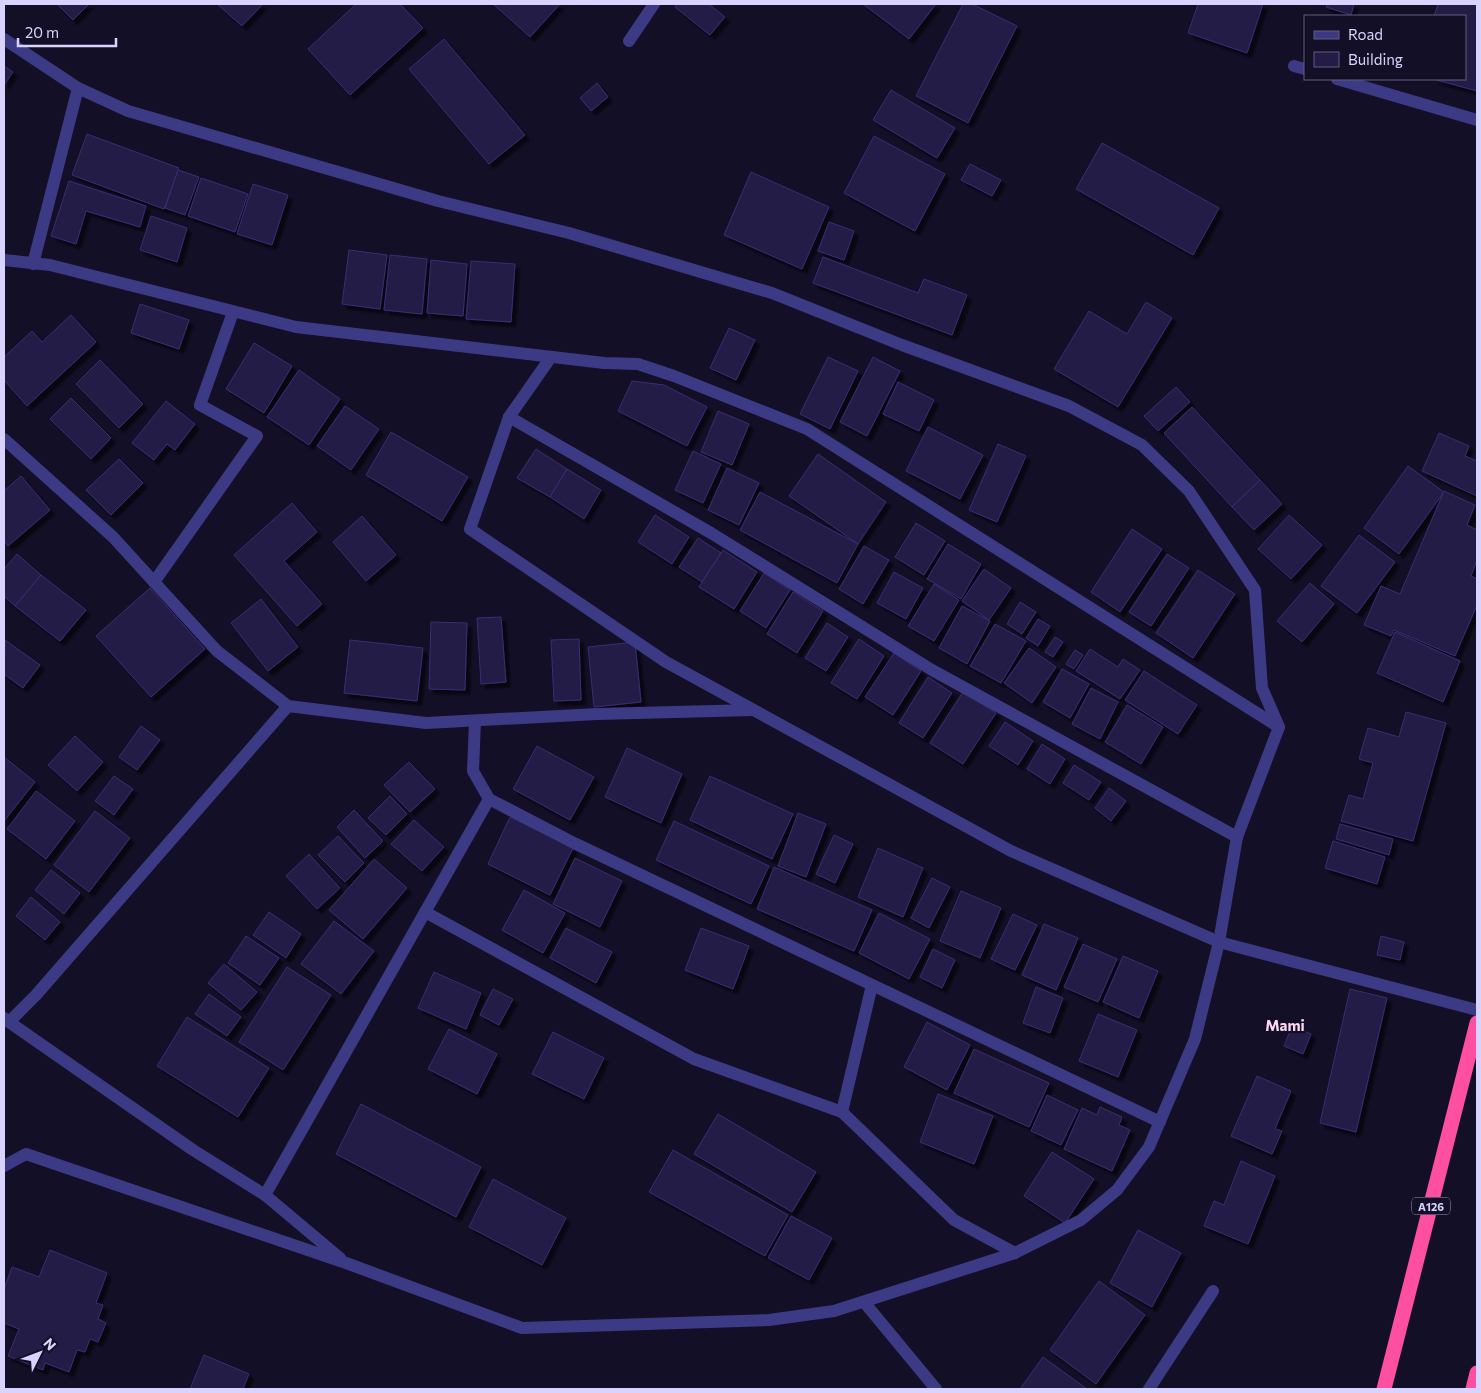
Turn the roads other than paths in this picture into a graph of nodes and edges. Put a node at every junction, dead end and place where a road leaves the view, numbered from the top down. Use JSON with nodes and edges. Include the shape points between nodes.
{"nodes":[{"id":1,"x":654,"y":4,"type":"edge"},
{"id":2,"x":4,"y":39,"type":"edge"},
{"id":3,"x":629,"y":40,"type":"dead end"},
{"id":4,"x":1340,"y":80,"type":"edge"},
{"id":5,"x":78,"y":88,"type":"junction"},
{"id":6,"x":1477,"y":120,"type":"edge"},
{"id":7,"x":4,"y":260,"type":"edge"},
{"id":8,"x":33,"y":264,"type":"junction"},
{"id":9,"x":233,"y":312,"type":"junction"},
{"id":10,"x":551,"y":357,"type":"junction"},
{"id":11,"x":509,"y":417,"type":"junction"},
{"id":12,"x":4,"y":439,"type":"edge"},
{"id":13,"x":154,"y":582,"type":"junction"},
{"id":14,"x":288,"y":706,"type":"junction"},
{"id":15,"x":754,"y":710,"type":"junction"},
{"id":16,"x":474,"y":721,"type":"junction"},
{"id":17,"x":1280,"y":727,"type":"junction"},
{"id":18,"x":488,"y":799,"type":"junction"},
{"id":19,"x":1237,"y":837,"type":"junction"},
{"id":20,"x":425,"y":912,"type":"junction"},
{"id":21,"x":1219,"y":942,"type":"junction"},
{"id":22,"x":872,"y":985,"type":"junction"},
{"id":23,"x":1477,"y":1010,"type":"edge"},
{"id":24,"x":6,"y":1020,"type":"edge"},
{"id":25,"x":1477,"y":1023,"type":"edge"},
{"id":26,"x":842,"y":1112,"type":"junction"},
{"id":27,"x":1160,"y":1122,"type":"junction"},
{"id":28,"x":4,"y":1166,"type":"edge"},
{"id":29,"x":265,"y":1195,"type":"junction"},
{"id":30,"x":1015,"y":1253,"type":"junction"},
{"id":31,"x":346,"y":1263,"type":"junction"},
{"id":32,"x":1213,"y":1291,"type":"dead end"},
{"id":33,"x":864,"y":1302,"type":"junction"},
{"id":34,"x":1477,"y":1373,"type":"edge"},
{"id":35,"x":936,"y":1389,"type":"edge"},
{"id":36,"x":1149,"y":1389,"type":"edge"},
{"id":37,"x":1384,"y":1389,"type":"edge"},
{"id":38,"x":1473,"y":1389,"type":"edge"}],
"edges":[{"from":1,"to":3,"type":"street"},
{"from":2,"to":5,"type":"street"},
{"from":4,"to":6,"type":"street"},
{"from":5,"to":8,"type":"street"},
{"from":5,"to":17,"type":"street","via":[[128,111],[438,201],[569,233],[772,293],[1077,410],[1142,445],[1189,491],[1256,590],[1262,688]]},
{"from":7,"to":8,"type":"street"},
{"from":8,"to":9,"type":"street","via":[[50,265]]},
{"from":9,"to":10,"type":"street","via":[[296,327]]},
{"from":9,"to":13,"type":"street","via":[[200,405],[257,436]]},
{"from":10,"to":11,"type":"street"},
{"from":10,"to":17,"type":"street","via":[[638,364],[807,429]]},
{"from":11,"to":15,"type":"street","via":[[470,529],[666,662]]},
{"from":11,"to":19,"type":"street","via":[[711,533],[932,670]]},
{"from":12,"to":13,"type":"street","via":[[112,537]]},
{"from":13,"to":14,"type":"street","via":[[217,651]]},
{"from":14,"to":16,"type":"street","via":[[426,723]]},
{"from":14,"to":24,"type":"street","via":[[36,995]]},
{"from":15,"to":16,"type":"street"},
{"from":15,"to":21,"type":"street","via":[[1011,851]]},
{"from":16,"to":18,"type":"street","via":[[472,771]]},
{"from":17,"to":19,"type":"street"},
{"from":18,"to":20,"type":"street"},
{"from":18,"to":22,"type":"street","via":[[574,844]]},
{"from":19,"to":21,"type":"street"},
{"from":20,"to":26,"type":"street","via":[[694,1059]]},
{"from":20,"to":29,"type":"street"},
{"from":21,"to":23,"type":"street"},
{"from":21,"to":27,"type":"street","via":[[1195,1039]]},
{"from":22,"to":26,"type":"street"},
{"from":22,"to":27,"type":"street"},
{"from":24,"to":29,"type":"street","via":[[193,1150]]},
{"from":25,"to":37,"type":"highway","number":"A126"},
{"from":26,"to":30,"type":"street","via":[[954,1220]]},
{"from":27,"to":30,"type":"street","via":[[1149,1147],[1117,1190],[1081,1220]]},
{"from":28,"to":31,"type":"street","via":[[26,1154]]},
{"from":29,"to":31,"type":"street"},
{"from":30,"to":33,"type":"street"},
{"from":31,"to":33,"type":"street","via":[[522,1328],[769,1320],[834,1311]]},
{"from":32,"to":36,"type":"street"},
{"from":33,"to":35,"type":"street"},
{"from":34,"to":38,"type":"highway"}]}
